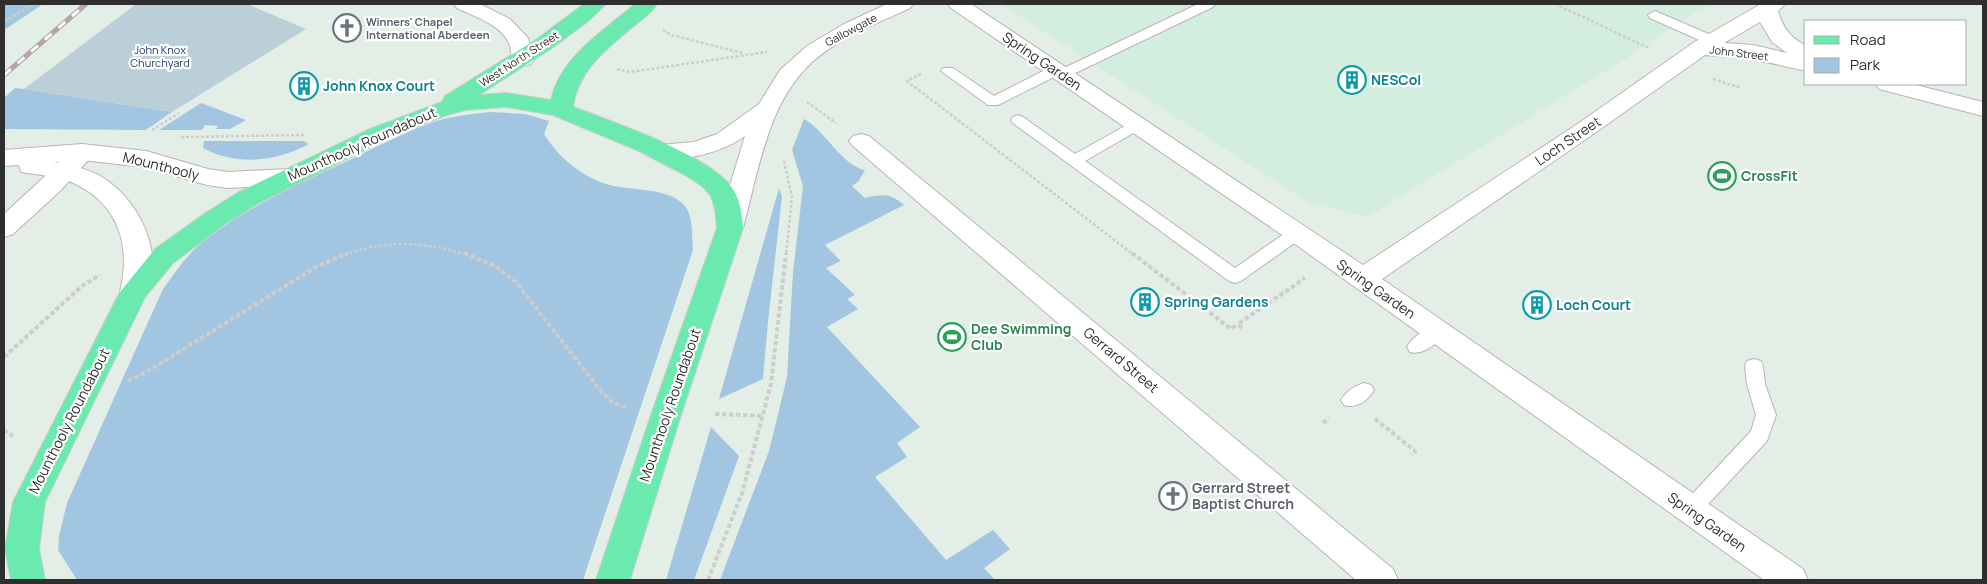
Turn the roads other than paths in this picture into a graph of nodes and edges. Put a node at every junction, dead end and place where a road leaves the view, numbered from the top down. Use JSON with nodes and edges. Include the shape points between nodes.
{"nodes":[{"id":1,"x":464,"y":4,"type":"edge"},
{"id":2,"x":596,"y":4,"type":"edge"},
{"id":3,"x":647,"y":4,"type":"edge"},
{"id":4,"x":903,"y":4,"type":"edge"},
{"id":5,"x":958,"y":4,"type":"edge"},
{"id":6,"x":1208,"y":4,"type":"edge"},
{"id":7,"x":1771,"y":6,"type":"edge"},
{"id":8,"x":1656,"y":15,"type":"dead end"},
{"id":9,"x":1707,"y":45,"type":"junction"},
{"id":10,"x":1804,"y":54,"type":"edge"},
{"id":11,"x":523,"y":59,"type":"junction"},
{"id":12,"x":1804,"y":64,"type":"edge"},
{"id":13,"x":948,"y":71,"type":"dead end"},
{"id":14,"x":1059,"y":72,"type":"junction"},
{"id":15,"x":1891,"y":85,"type":"edge"},
{"id":16,"x":766,"y":109,"type":"junction"},
{"id":17,"x":1983,"y":109,"type":"edge"},
{"id":18,"x":439,"y":110,"type":"junction"},
{"id":19,"x":561,"y":110,"type":"junction"},
{"id":20,"x":1018,"y":120,"type":"dead end"},
{"id":21,"x":1137,"y":125,"type":"junction"},
{"id":22,"x":861,"y":141,"type":"road end"},
{"id":23,"x":656,"y":151,"type":"junction"},
{"id":24,"x":82,"y":152,"type":"junction"},
{"id":25,"x":4,"y":158,"type":"edge"},
{"id":26,"x":1073,"y":160,"type":"junction"},
{"id":27,"x":4,"y":164,"type":"edge"},
{"id":28,"x":63,"y":171,"type":"junction"},
{"id":29,"x":289,"y":177,"type":"junction"},
{"id":30,"x":4,"y":228,"type":"edge"},
{"id":31,"x":730,"y":228,"type":"junction"},
{"id":32,"x":1297,"y":234,"type":"junction"},
{"id":33,"x":1362,"y":279,"type":"junction"},
{"id":34,"x":134,"y":292,"type":"junction"},
{"id":35,"x":1754,"y":366,"type":"dead end"},
{"id":36,"x":29,"y":502,"type":"junction"},
{"id":37,"x":1690,"y":510,"type":"junction"},
{"id":38,"x":4,"y":531,"type":"edge"},
{"id":39,"x":28,"y":580,"type":"edge"},
{"id":40,"x":613,"y":580,"type":"edge"},
{"id":41,"x":1381,"y":580,"type":"edge"},
{"id":42,"x":1790,"y":580,"type":"edge"}],
"edges":[{"from":1,"to":11,"type":"street","via":[[493,18],[517,35]]},
{"from":2,"to":11,"type":"main road","name":"West North Street"},
{"from":3,"to":19,"type":"main road","via":[[578,67],[564,92]]},
{"from":4,"to":16,"type":"street","name":"Gallowgate","via":[[834,37],[809,54],[783,81]]},
{"from":5,"to":14,"type":"street","name":"Spring Garden"},
{"from":6,"to":14,"type":"lane"},
{"from":7,"to":9,"type":"street","name":"Loch Street"},
{"from":7,"to":10,"type":"street","name":"John Street","via":[[1772,29]]},
{"from":8,"to":9,"type":"lane"},
{"from":9,"to":12,"type":"street","name":"John Street"},
{"from":9,"to":33,"type":"street","name":"Loch Street"},
{"from":11,"to":18,"type":"main road","name":"West North Street"},
{"from":13,"to":14,"type":"lane","via":[[993,102]]},
{"from":14,"to":21,"type":"street","name":"Spring Garden"},
{"from":15,"to":17,"type":"street"},
{"from":16,"to":23,"type":"street","name":"Gallowgate","via":[[725,138],[697,148]]},
{"from":16,"to":31,"type":"street","name":"Gallowgate"},
{"from":18,"to":19,"type":"main road","name":"Mounthooly Roundabout","via":[[464,103],[506,100]]},
{"from":18,"to":29,"type":"main road","name":"Mounthooly Roundabout","via":[[378,134]]},
{"from":19,"to":23,"type":"main road","name":"Mounthooly Roundabout"},
{"from":20,"to":26,"type":"lane"},
{"from":21,"to":26,"type":"lane"},
{"from":21,"to":32,"type":"street","name":"Spring Garden"},
{"from":22,"to":41,"type":"street","name":"Gerrard Street"},
{"from":23,"to":31,"type":"main road","name":"Mounthooly Roundabout","via":[[694,168],[721,190],[728,205]]},
{"from":24,"to":25,"type":"street","name":"Mounthooly"},
{"from":24,"to":28,"type":"street"},
{"from":24,"to":29,"type":"street","name":"Mounthooly","via":[[146,159],[228,180]]},
{"from":26,"to":32,"type":"lane","via":[[1235,278]]},
{"from":27,"to":28,"type":"street"},
{"from":28,"to":30,"type":"street"},
{"from":28,"to":34,"type":"street","via":[[102,188],[124,214],[138,252]]},
{"from":29,"to":34,"type":"main road","name":"Mounthooly Roundabout","via":[[248,198],[191,235],[164,256]]},
{"from":31,"to":40,"type":"main road","name":"Mounthooly Roundabout"},
{"from":32,"to":33,"type":"street","name":"Spring Garden"},
{"from":33,"to":37,"type":"street","name":"Spring Garden","via":[[1426,340]]},
{"from":34,"to":36,"type":"main road","name":"Mounthooly Roundabout"},
{"from":35,"to":37,"type":"lane","via":[[1766,415],[1760,435]]},
{"from":36,"to":38,"type":"main road"},
{"from":36,"to":39,"type":"main road","name":"Mounthooly Roundabout","via":[[22,549]]},
{"from":37,"to":42,"type":"street","name":"Spring Garden"}]}
